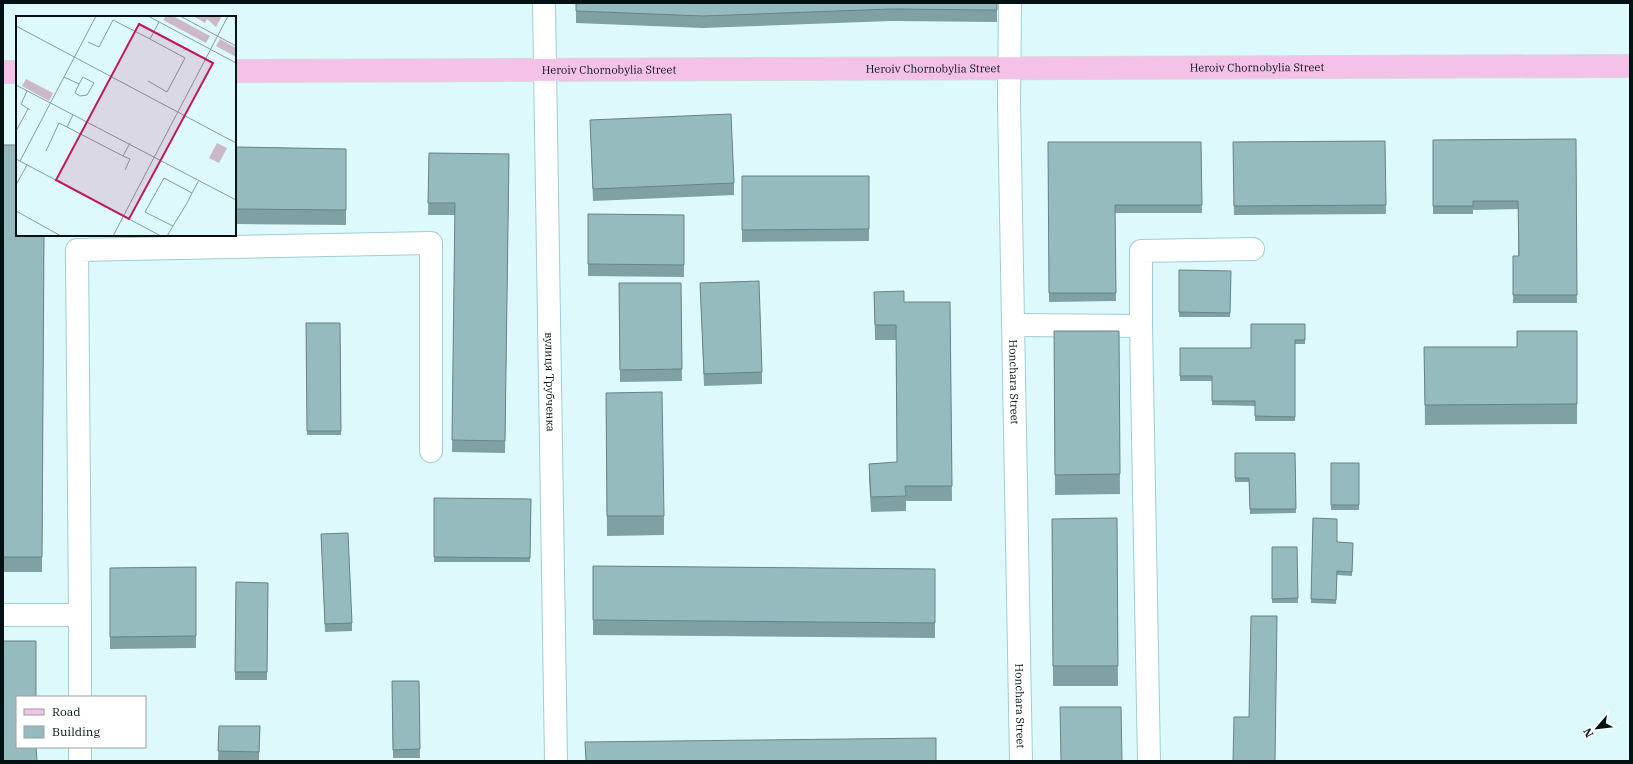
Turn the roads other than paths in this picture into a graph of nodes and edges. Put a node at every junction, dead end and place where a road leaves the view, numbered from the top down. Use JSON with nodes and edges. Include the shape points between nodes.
{"nodes":[{"id":1,"x":544,"y":3,"type":"edge"},
{"id":2,"x":1010,"y":3,"type":"edge"},
{"id":3,"x":1630,"y":66,"type":"edge"},
{"id":4,"x":1010,"y":68,"type":"junction"},
{"id":5,"x":544,"y":70,"type":"junction"},
{"id":6,"x":236,"y":71,"type":"edge"},
{"id":7,"x":3,"y":72,"type":"edge"},
{"id":8,"x":16,"y":72,"type":"edge"},
{"id":9,"x":1253,"y":249,"type":"dead end"},
{"id":10,"x":1013,"y":325,"type":"junction"},
{"id":11,"x":1141,"y":326,"type":"junction"},
{"id":12,"x":431,"y":451,"type":"dead end"},
{"id":13,"x":3,"y":615,"type":"edge"},
{"id":14,"x":80,"y":615,"type":"junction"},
{"id":15,"x":80,"y":696,"type":"edge"},
{"id":16,"x":80,"y":748,"type":"edge"},
{"id":17,"x":80,"y":761,"type":"edge"},
{"id":18,"x":556,"y":761,"type":"edge"},
{"id":19,"x":1021,"y":761,"type":"edge"},
{"id":20,"x":1149,"y":761,"type":"edge"}],
"edges":[{"from":1,"to":5,"type":"street","name":"вулиця Трубченка"},
{"from":2,"to":4,"type":"street","name":"Honchara Street"},
{"from":3,"to":4,"type":"main road","name":"Heroiv Chornobylia Street"},
{"from":4,"to":5,"type":"main road","name":"Heroiv Chornobylia Street"},
{"from":4,"to":10,"type":"street","name":"Honchara Street"},
{"from":5,"to":6,"type":"main road","name":"Heroiv Chornobylia Street"},
{"from":5,"to":18,"type":"street","name":"вулиця Трубченка"},
{"from":7,"to":8,"type":"main road"},
{"from":9,"to":11,"type":"street","via":[[1141,251]]},
{"from":10,"to":11,"type":"street"},
{"from":10,"to":19,"type":"street","name":"Honchara Street"},
{"from":11,"to":20,"type":"street"},
{"from":12,"to":14,"type":"street","via":[[431,243],[77,250]]},
{"from":13,"to":14,"type":"street"},
{"from":14,"to":15,"type":"street"},
{"from":16,"to":17,"type":"street"}]}
